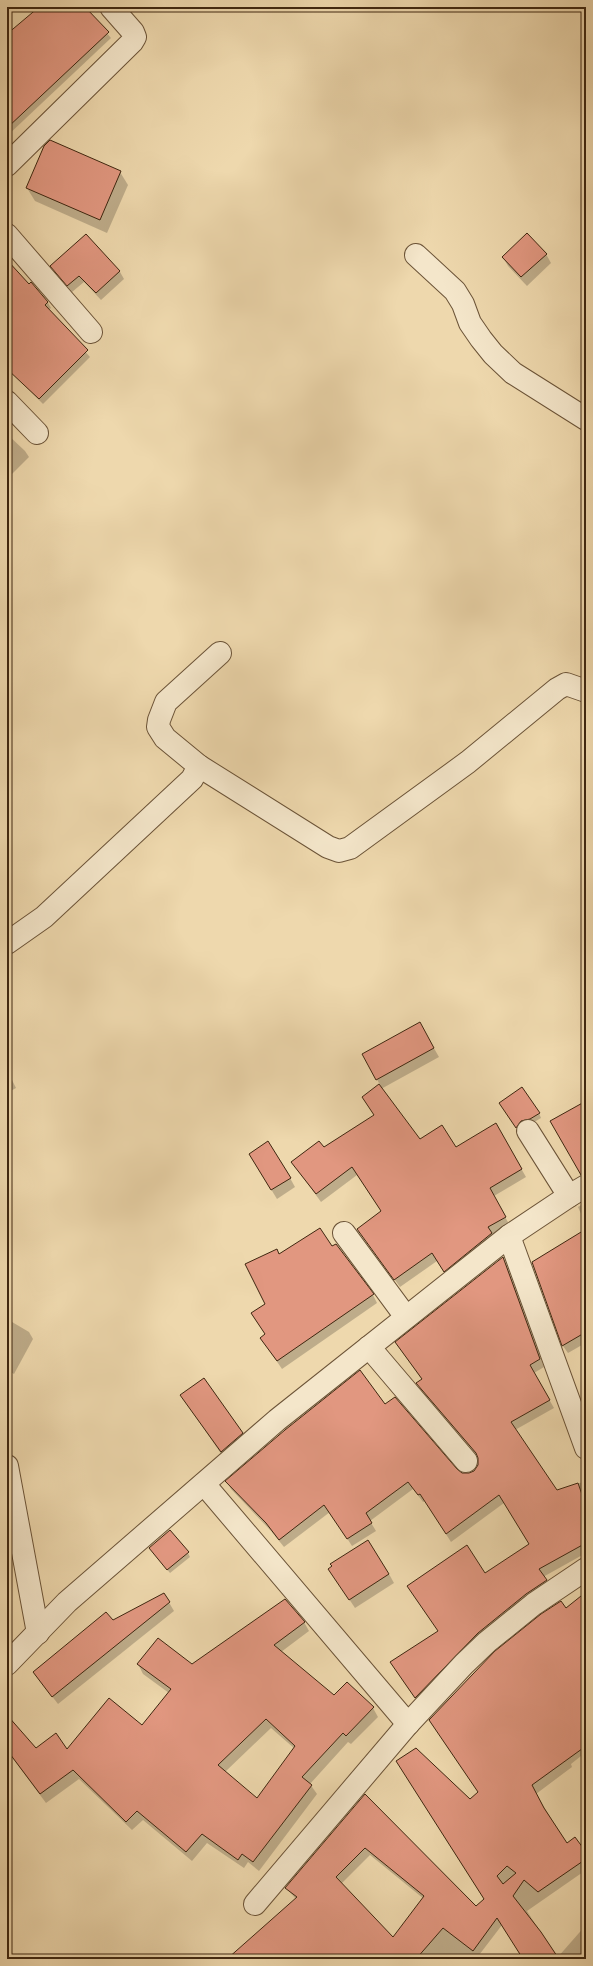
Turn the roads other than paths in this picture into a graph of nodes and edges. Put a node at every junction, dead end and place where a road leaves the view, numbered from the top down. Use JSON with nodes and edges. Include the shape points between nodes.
{"nodes":[{"id":1,"x":111,"y":7,"type":"edge"},
{"id":2,"x":7,"y":165,"type":"edge"},
{"id":3,"x":7,"y":235,"type":"edge"},
{"id":4,"x":416,"y":255,"type":"dead end"},
{"id":5,"x":91,"y":332,"type":"dead end"},
{"id":6,"x":7,"y":402,"type":"edge"},
{"id":7,"x":586,"y":419,"type":"edge"},
{"id":8,"x":37,"y":433,"type":"dead end"},
{"id":9,"x":220,"y":653,"type":"dead end"},
{"id":10,"x":586,"y":691,"type":"edge"},
{"id":11,"x":200,"y":766,"type":"junction"},
{"id":12,"x":7,"y":943,"type":"edge"},
{"id":13,"x":528,"y":1132,"type":"dead end"},
{"id":14,"x":577,"y":1191,"type":"edge"},
{"id":15,"x":344,"y":1233,"type":"dead end"},
{"id":16,"x":509,"y":1236,"type":"junction"},
{"id":17,"x":406,"y":1317,"type":"junction"},
{"id":18,"x":369,"y":1347,"type":"junction"},
{"id":19,"x":586,"y":1448,"type":"edge"},
{"id":20,"x":466,"y":1461,"type":"dead end"},
{"id":21,"x":7,"y":1466,"type":"edge"},
{"id":22,"x":204,"y":1484,"type":"junction"},
{"id":23,"x":586,"y":1569,"type":"edge"},
{"id":24,"x":38,"y":1633,"type":"junction"},
{"id":25,"x":7,"y":1664,"type":"edge"},
{"id":26,"x":408,"y":1724,"type":"junction"},
{"id":27,"x":255,"y":1904,"type":"dead end"}],
"edges":[{"from":1,"to":2,"type":"street","via":[[133,32],[135,37],[132,42]]},
{"from":3,"to":5,"type":"street"},
{"from":4,"to":7,"type":"street","via":[[455,291],[470,323],[494,354],[514,373]]},
{"from":6,"to":8,"type":"street"},
{"from":9,"to":11,"type":"street","via":[[166,702],[159,720],[158,727],[165,738]]},
{"from":10,"to":11,"type":"street","via":[[566,684],[557,689],[468,762],[350,848],[339,852]]},
{"from":11,"to":12,"type":"street","via":[[192,779],[44,917]]},
{"from":13,"to":14,"type":"street"},
{"from":14,"to":16,"type":"street"},
{"from":15,"to":17,"type":"street"},
{"from":16,"to":17,"type":"street"},
{"from":16,"to":19,"type":"street"},
{"from":17,"to":18,"type":"street"},
{"from":18,"to":20,"type":"street"},
{"from":18,"to":22,"type":"street","via":[[277,1420]]},
{"from":21,"to":24,"type":"street"},
{"from":22,"to":24,"type":"street","via":[[68,1602]]},
{"from":22,"to":26,"type":"street"},
{"from":23,"to":26,"type":"street","via":[[534,1604],[487,1642]]},
{"from":24,"to":25,"type":"street"},
{"from":26,"to":27,"type":"street"}]}
